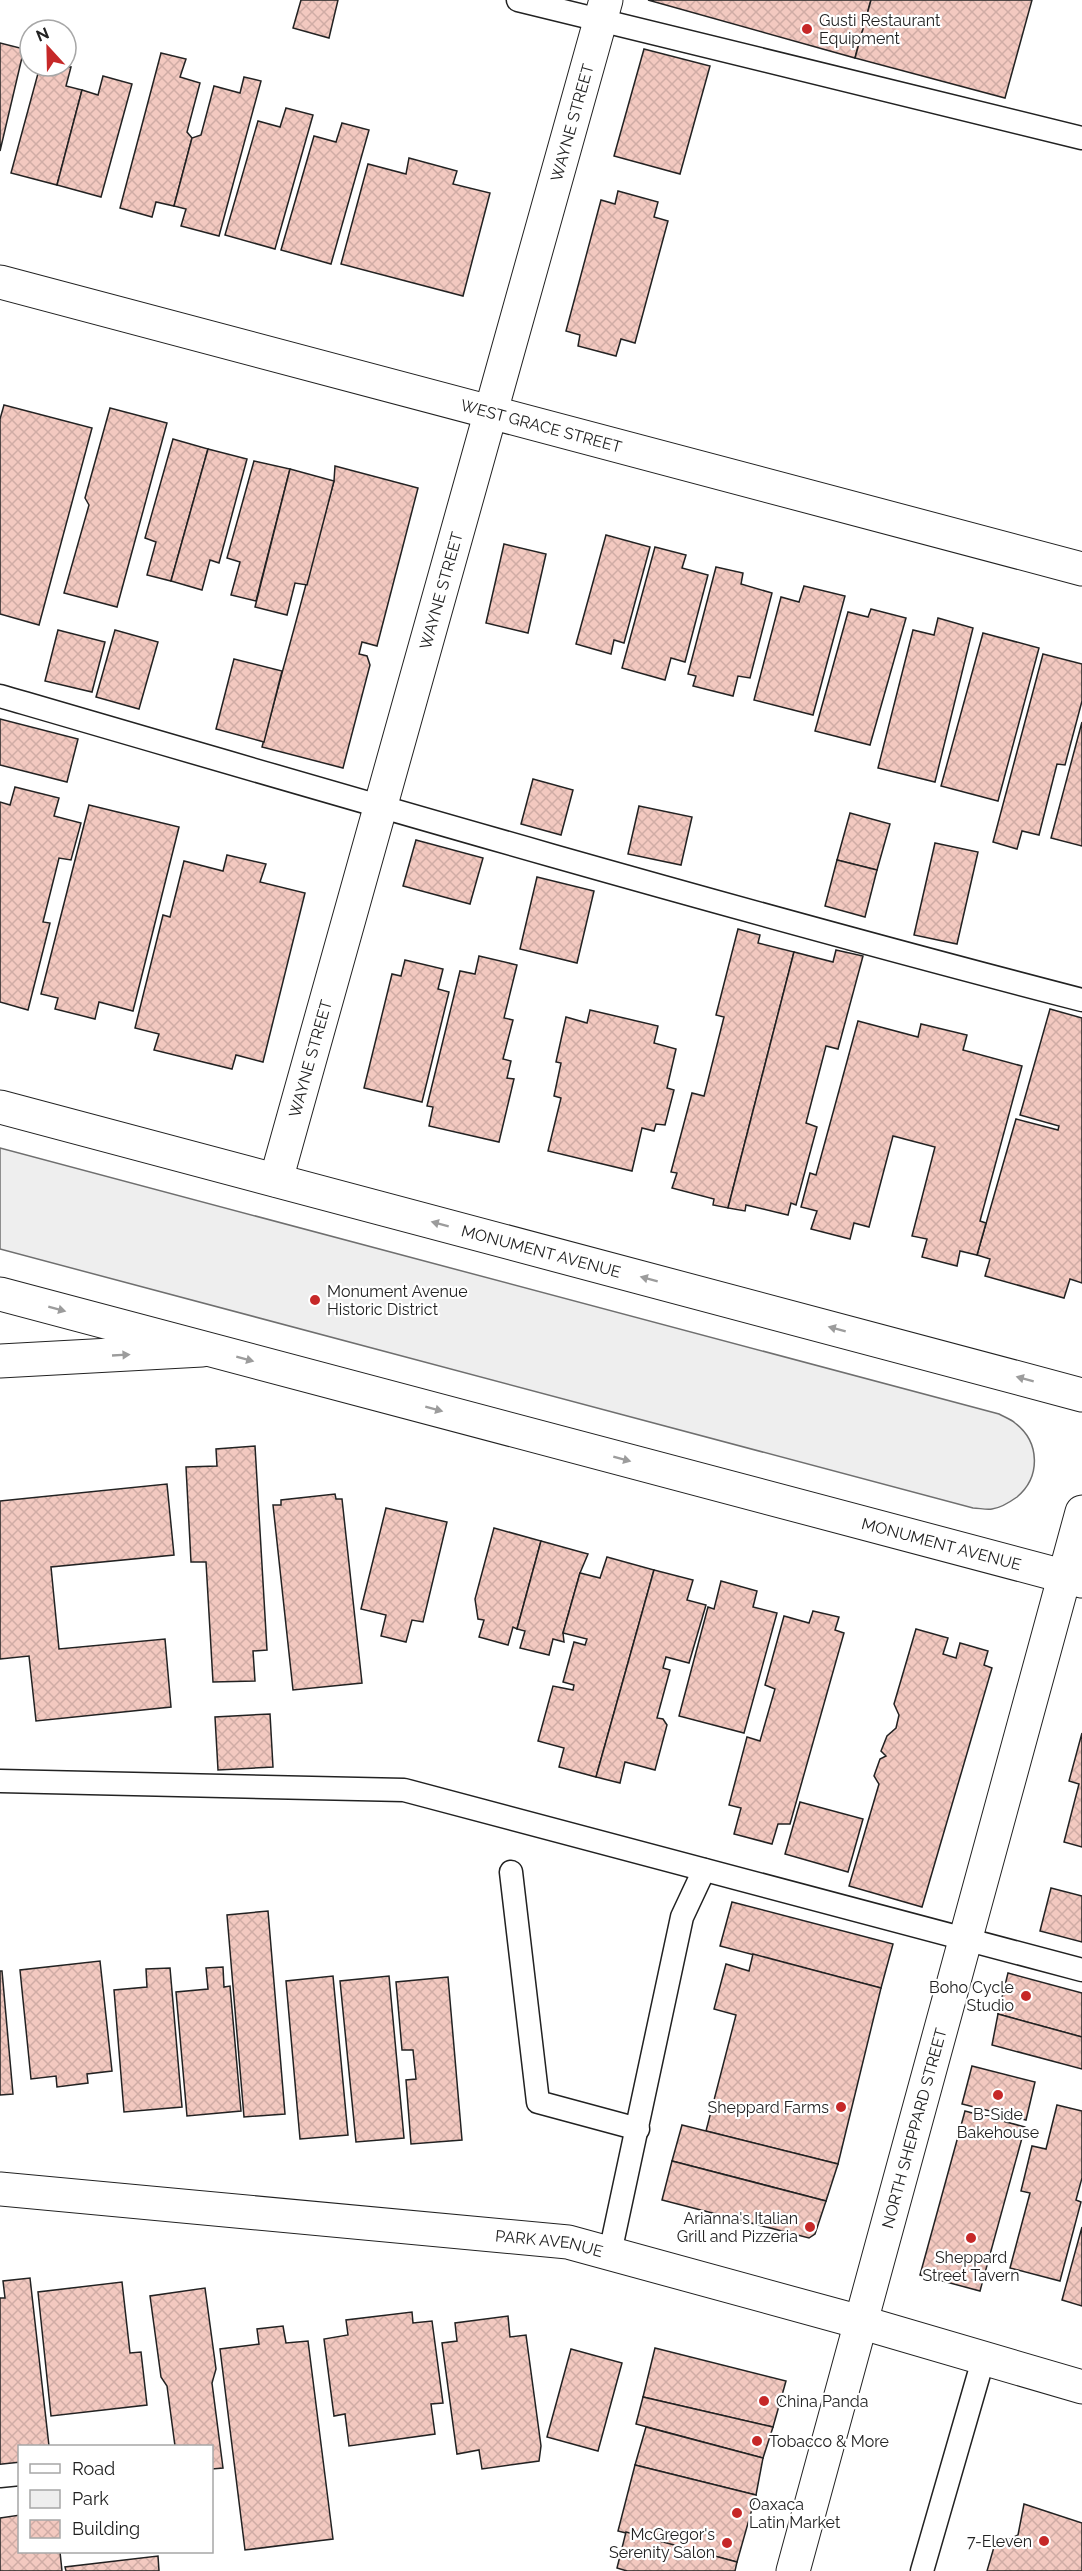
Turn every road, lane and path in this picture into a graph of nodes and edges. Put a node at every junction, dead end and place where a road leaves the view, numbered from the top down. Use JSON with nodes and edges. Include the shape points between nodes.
{"nodes":[{"id":1,"x":518,"y":0,"type":"edge"},
{"id":2,"x":604,"y":10,"type":"edge"},
{"id":3,"x":1082,"y":138,"type":"edge"},
{"id":4,"x":0,"y":282,"type":"edge"},
{"id":5,"x":491,"y":413,"type":"junction"},
{"id":6,"x":1082,"y":569,"type":"edge"},
{"id":7,"x":0,"y":696,"type":"edge"},
{"id":8,"x":381,"y":807,"type":"junction"},
{"id":9,"x":1082,"y":1000,"type":"edge"},
{"id":10,"x":0,"y":1107,"type":"edge"},
{"id":11,"x":276,"y":1180,"type":"junction"},
{"id":12,"x":0,"y":1294,"type":"edge"},
{"id":13,"x":211,"y":1350,"type":"junction"},
{"id":14,"x":0,"y":1361,"type":"edge"},
{"id":15,"x":1082,"y":1395,"type":"edge"},
{"id":16,"x":1082,"y":1512,"type":"edge"},
{"id":17,"x":1073,"y":1578,"type":"edge"},
{"id":18,"x":0,"y":1781,"type":"edge"},
{"id":19,"x":704,"y":1870,"type":"junction"},
{"id":20,"x":511,"y":1872,"type":"dead end"},
{"id":21,"x":964,"y":1940,"type":"junction"},
{"id":22,"x":1082,"y":1970,"type":"edge"},
{"id":23,"x":638,"y":2129,"type":"junction"},
{"id":24,"x":0,"y":2189,"type":"edge"},
{"id":25,"x":610,"y":2253,"type":"junction"},
{"id":26,"x":860,"y":2322,"type":"junction"},
{"id":27,"x":983,"y":2360,"type":"junction"},
{"id":28,"x":1082,"y":2387,"type":"edge"},
{"id":29,"x":18,"y":2474,"type":"edge"},
{"id":30,"x":0,"y":2476,"type":"edge"},
{"id":31,"x":793,"y":2571,"type":"edge"},
{"id":32,"x":922,"y":2571,"type":"edge"}],
"edges":[{"from":1,"to":2,"type":"lane"},
{"from":2,"to":3,"type":"lane"},
{"from":2,"to":5,"type":"street","name":"WAYNE STREET"},
{"from":4,"to":5,"type":"street","name":"WEST GRACE STREET"},
{"from":5,"to":6,"type":"street","name":"WEST GRACE STREET"},
{"from":5,"to":8,"type":"street","name":"WAYNE STREET"},
{"from":7,"to":8,"type":"lane"},
{"from":8,"to":9,"type":"lane"},
{"from":8,"to":11,"type":"street","name":"WAYNE STREET"},
{"from":10,"to":11,"type":"street","name":"MONUMENT AVENUE"},
{"from":15,"to":11,"type":"street","name":"MONUMENT AVENUE","one_way":true},
{"from":12,"to":13,"type":"street","name":"MONUMENT AVENUE","one_way":true},
{"from":14,"to":13,"type":"street","one_way":true},
{"from":13,"to":17,"type":"street","name":"MONUMENT AVENUE","one_way":true},
{"from":16,"to":17,"type":"street","name":"NORTH SHEPPARD STREET"},
{"from":17,"to":21,"type":"street","name":"NORTH SHEPPARD STREET"},
{"from":18,"to":19,"type":"lane","via":[[404,1791]]},
{"from":19,"to":21,"type":"lane"},
{"from":19,"to":23,"type":"lane","via":[[682,1917]]},
{"from":20,"to":23,"type":"lane","via":[[538,2102]]},
{"from":21,"to":22,"type":"lane"},
{"from":21,"to":26,"type":"street","name":"NORTH SHEPPARD STREET"},
{"from":23,"to":25,"type":"lane"},
{"from":24,"to":25,"type":"street","name":"PARK AVENUE","via":[[568,2242]]},
{"from":25,"to":26,"type":"street","name":"PARK AVENUE"},
{"from":26,"to":27,"type":"street","name":"PARK AVENUE"},
{"from":26,"to":31,"type":"street","name":"NORTH SHEPPARD STREET"},
{"from":27,"to":28,"type":"street","name":"PARK AVENUE"},
{"from":27,"to":32,"type":"lane"},
{"from":29,"to":30,"type":"lane"}]}
